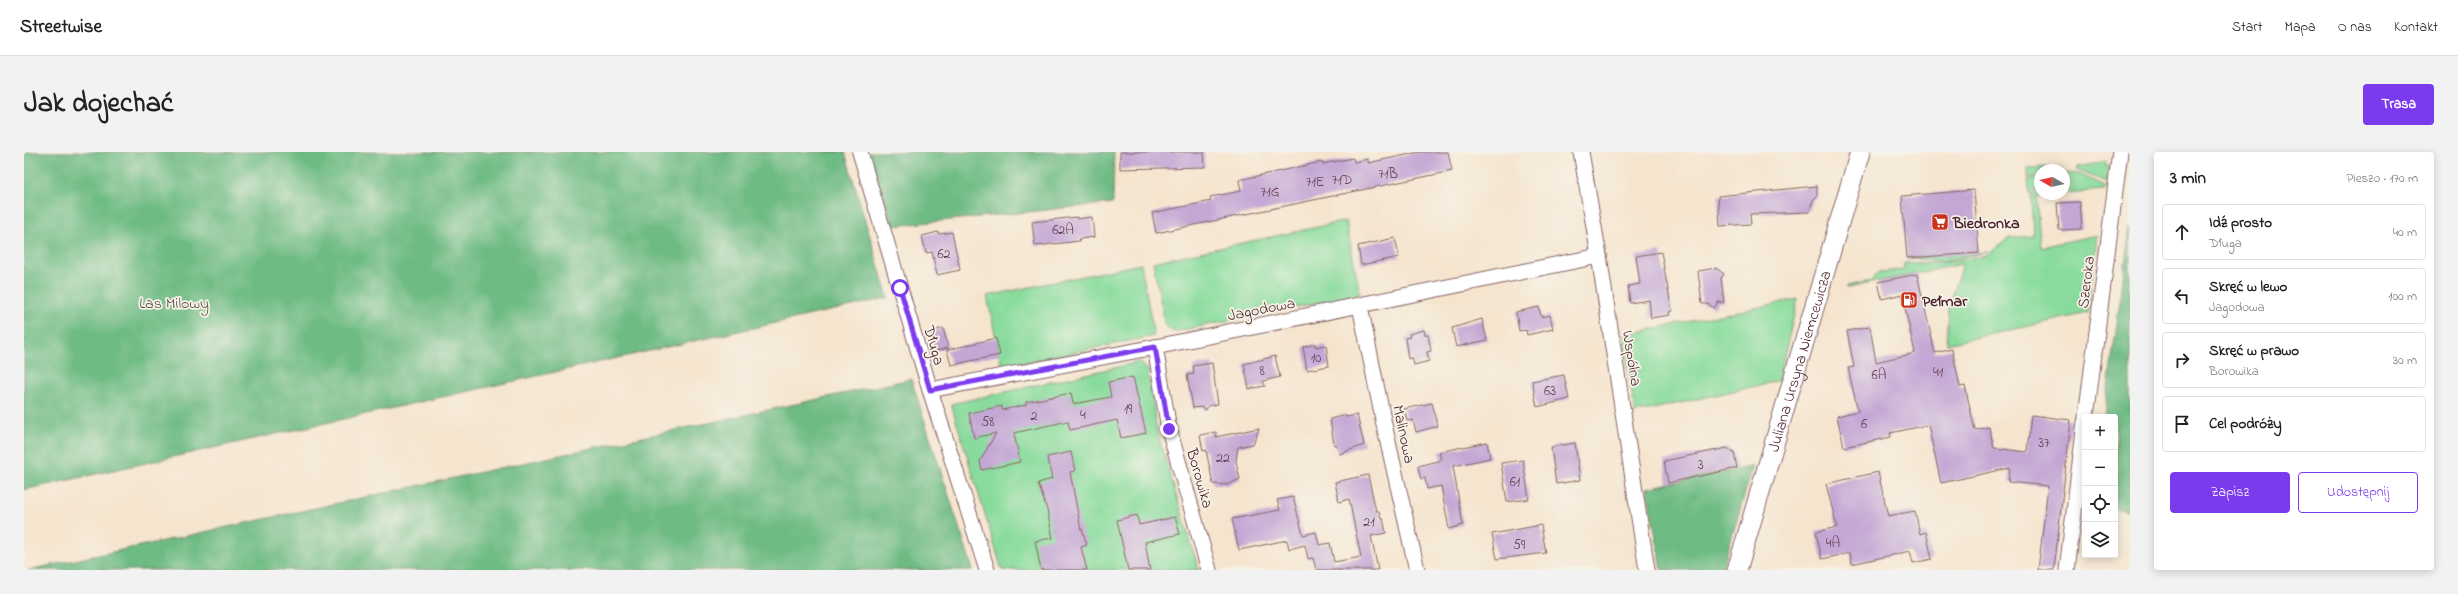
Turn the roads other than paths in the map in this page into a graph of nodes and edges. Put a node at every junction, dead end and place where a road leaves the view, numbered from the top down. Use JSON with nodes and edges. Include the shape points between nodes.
{"nodes":[{"id":1,"x":860,"y":152,"type":"edge"},
{"id":2,"x":1581,"y":152,"type":"edge"},
{"id":3,"x":1860,"y":152,"type":"edge"},
{"id":4,"x":2120,"y":152,"type":"edge"},
{"id":5,"x":1599,"y":256,"type":"junction"},
{"id":6,"x":1360,"y":306,"type":"junction"},
{"id":7,"x":1155,"y":347,"type":"junction"},
{"id":8,"x":930,"y":390,"type":"junction"},
{"id":9,"x":2086,"y":414,"type":"edge"},
{"id":10,"x":2082,"y":447,"type":"edge"},
{"id":11,"x":988,"y":570,"type":"edge"},
{"id":12,"x":1209,"y":570,"type":"edge"},
{"id":13,"x":1417,"y":570,"type":"edge"},
{"id":14,"x":1647,"y":570,"type":"edge"},
{"id":15,"x":1737,"y":570,"type":"edge"},
{"id":16,"x":2067,"y":570,"type":"edge"}],
"edges":[{"from":1,"to":8,"type":"street","name":"Długa"},
{"from":2,"to":5,"type":"street","name":"Wspólna"},
{"from":3,"to":15,"type":"street","name":"Juliana Ursyna Niemcewicza"},
{"from":4,"to":9,"type":"street","name":"Szeroka"},
{"from":5,"to":6,"type":"street","name":"Jagodowa"},
{"from":5,"to":14,"type":"street","name":"Wspólna"},
{"from":6,"to":7,"type":"street","name":"Jagodowa"},
{"from":6,"to":13,"type":"street","name":"Malinowa"},
{"from":7,"to":8,"type":"street","name":"Jagodowa"},
{"from":7,"to":12,"type":"street","name":"Borowika","via":[[1169,429]]},
{"from":8,"to":11,"type":"street","name":"Długa"},
{"from":10,"to":16,"type":"street"}]}
